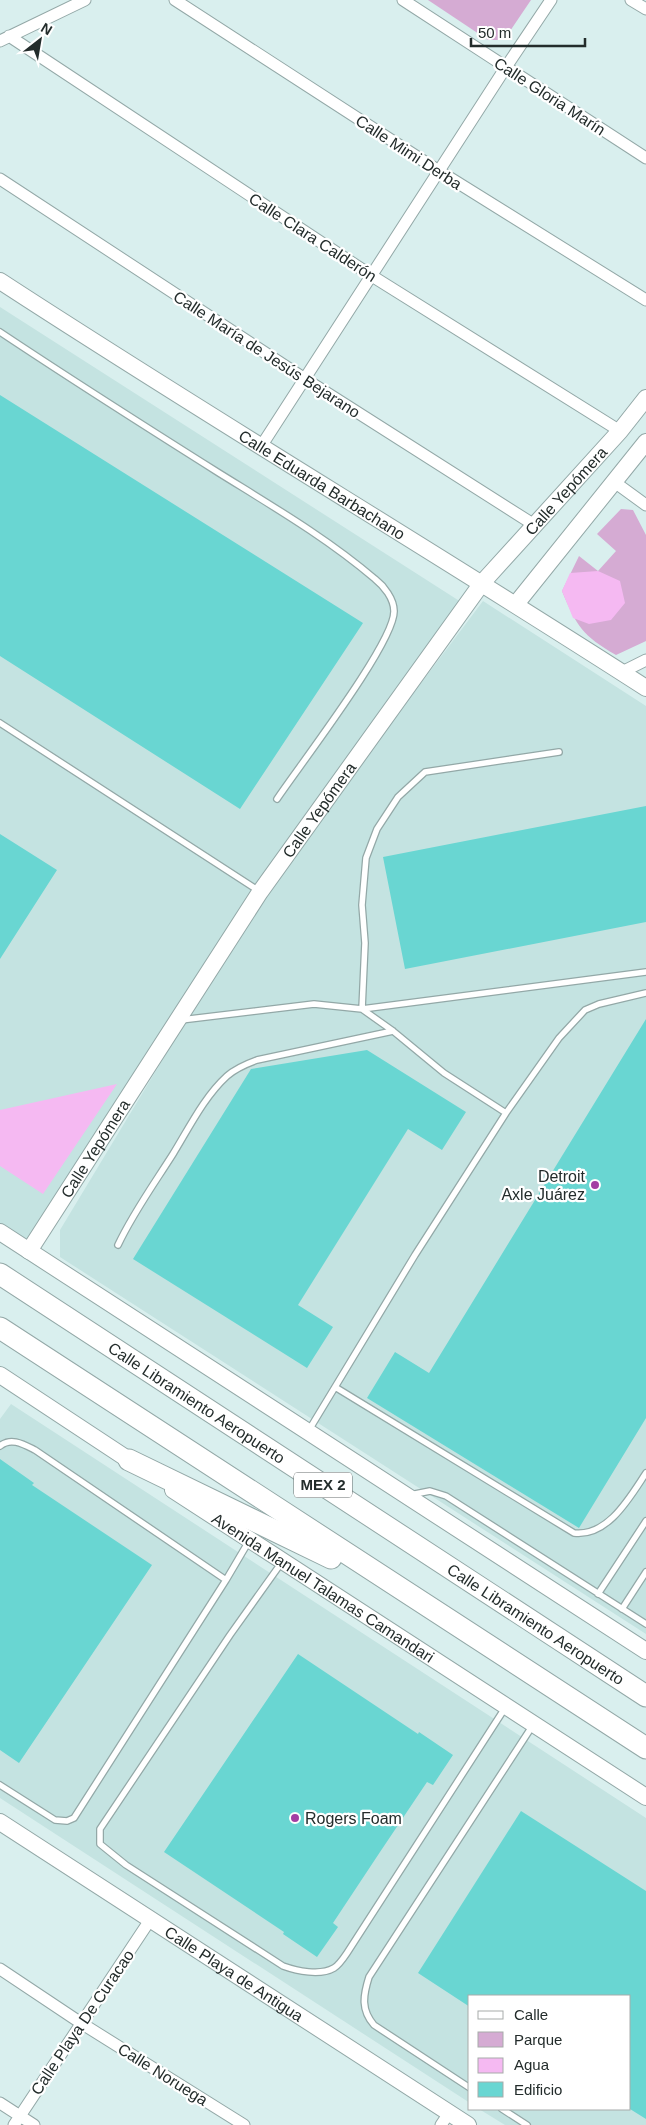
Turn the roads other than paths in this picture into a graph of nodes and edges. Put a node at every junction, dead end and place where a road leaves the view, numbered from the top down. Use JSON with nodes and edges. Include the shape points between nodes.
{"nodes":[{"id":1,"x":85,"y":0,"type":"edge"},
{"id":2,"x":175,"y":0,"type":"edge"},
{"id":3,"x":404,"y":0,"type":"edge"},
{"id":4,"x":551,"y":0,"type":"edge"},
{"id":5,"x":631,"y":0,"type":"edge"},
{"id":6,"x":646,"y":9,"type":"edge"},
{"id":7,"x":5,"y":38,"type":"edge"},
{"id":8,"x":506,"y":67,"type":"junction"},
{"id":9,"x":646,"y":158,"type":"edge"},
{"id":10,"x":439,"y":171,"type":"junction"},
{"id":11,"x":0,"y":179,"type":"edge"},
{"id":12,"x":372,"y":276,"type":"junction"},
{"id":13,"x":0,"y":281,"type":"edge"},
{"id":14,"x":646,"y":300,"type":"edge"},
{"id":15,"x":0,"y":332,"type":"edge"},
{"id":16,"x":305,"y":379,"type":"junction"},
{"id":17,"x":646,"y":398,"type":"edge"},
{"id":18,"x":620,"y":431,"type":"junction"},
{"id":19,"x":646,"y":442,"type":"edge"},
{"id":20,"x":260,"y":448,"type":"junction"},
{"id":21,"x":613,"y":481,"type":"junction"},
{"id":22,"x":646,"y":505,"type":"edge"},
{"id":23,"x":536,"y":526,"type":"junction"},
{"id":24,"x":482,"y":583,"type":"junction"},
{"id":25,"x":516,"y":604,"type":"junction"},
{"id":26,"x":646,"y":660,"type":"edge"},
{"id":27,"x":622,"y":672,"type":"junction"},
{"id":28,"x":646,"y":688,"type":"edge"},
{"id":29,"x":0,"y":723,"type":"edge"},
{"id":30,"x":559,"y":752,"type":"dead end"},
{"id":31,"x":277,"y":799,"type":"dead end"},
{"id":32,"x":260,"y":892,"type":"junction"},
{"id":33,"x":646,"y":972,"type":"edge"},
{"id":34,"x":646,"y":993,"type":"edge"},
{"id":35,"x":362,"y":1009,"type":"junction"},
{"id":36,"x":176,"y":1021,"type":"junction"},
{"id":37,"x":393,"y":1030,"type":"junction"},
{"id":38,"x":506,"y":1113,"type":"junction"},
{"id":39,"x":0,"y":1232,"type":"edge"},
{"id":40,"x":118,"y":1246,"type":"dead end"},
{"id":41,"x":29,"y":1251,"type":"junction"},
{"id":42,"x":0,"y":1274,"type":"edge"},
{"id":43,"x":0,"y":1328,"type":"edge"},
{"id":44,"x":2,"y":1381,"type":"edge"},
{"id":45,"x":336,"y":1387,"type":"junction"},
{"id":46,"x":308,"y":1432,"type":"junction"},
{"id":47,"x":0,"y":1446,"type":"edge"},
{"id":48,"x":129,"y":1460,"type":"junction"},
{"id":49,"x":646,"y":1473,"type":"edge"},
{"id":50,"x":406,"y":1496,"type":"junction"},
{"id":51,"x":646,"y":1521,"type":"edge"},
{"id":52,"x":249,"y":1541,"type":"junction"},
{"id":53,"x":282,"y":1562,"type":"junction"},
{"id":54,"x":646,"y":1572,"type":"edge"},
{"id":55,"x":226,"y":1580,"type":"junction"},
{"id":56,"x":598,"y":1594,"type":"junction"},
{"id":57,"x":409,"y":1595,"type":"junction"},
{"id":58,"x":622,"y":1609,"type":"junction"},
{"id":59,"x":646,"y":1624,"type":"edge"},
{"id":60,"x":646,"y":1652,"type":"edge"},
{"id":61,"x":646,"y":1696,"type":"edge"},
{"id":62,"x":506,"y":1707,"type":"junction"},
{"id":63,"x":533,"y":1725,"type":"junction"},
{"id":64,"x":646,"y":1748,"type":"edge"},
{"id":65,"x":0,"y":1784,"type":"edge"},
{"id":66,"x":646,"y":1797,"type":"edge"},
{"id":67,"x":0,"y":1822,"type":"edge"},
{"id":68,"x":150,"y":1920,"type":"junction"},
{"id":69,"x":0,"y":1969,"type":"edge"},
{"id":70,"x":81,"y":2023,"type":"junction"},
{"id":71,"x":468,"y":2087,"type":"edge"},
{"id":72,"x":0,"y":2103,"type":"edge"},
{"id":73,"x":504,"y":2110,"type":"edge"},
{"id":74,"x":445,"y":2119,"type":"edge"},
{"id":75,"x":17,"y":2120,"type":"edge"},
{"id":76,"x":34,"y":2125,"type":"edge"},
{"id":77,"x":244,"y":2125,"type":"edge"},
{"id":78,"x":468,"y":2125,"type":"edge"},
{"id":79,"x":527,"y":2125,"type":"edge"}],
"edges":[{"from":1,"to":7,"type":"street"},
{"from":2,"to":10,"type":"street","name":"Calle Mimi Derba"},
{"from":3,"to":8,"type":"street","name":"Calle Gloria Marín"},
{"from":4,"to":8,"type":"street"},
{"from":5,"to":6,"type":"street"},
{"from":7,"to":12,"type":"street","name":"Calle Clara Calderón"},
{"from":8,"to":9,"type":"street","name":"Calle Gloria Marín"},
{"from":8,"to":10,"type":"street"},
{"from":10,"to":12,"type":"street"},
{"from":10,"to":14,"type":"street","name":"Calle Mimi Derba"},
{"from":11,"to":16,"type":"street","name":"Calle María de Jesús Bejarano"},
{"from":12,"to":16,"type":"street"},
{"from":12,"to":18,"type":"street","name":"Calle Clara Calderón"},
{"from":13,"to":20,"type":"main road","name":"Calle Eduarda Barbachano"},
{"from":15,"to":31,"type":"lane","via":[[320,536],[377,580],[390,596],[393,622],[386,638]]},
{"from":16,"to":20,"type":"street"},
{"from":16,"to":23,"type":"street","name":"Calle María de Jesús Bejarano"},
{"from":17,"to":18,"type":"main road","name":"Calle Yepómera"},
{"from":18,"to":23,"type":"main road","name":"Calle Yepómera"},
{"from":19,"to":21,"type":"main road","name":"Calle Yepómera"},
{"from":20,"to":24,"type":"main road","name":"Calle Eduarda Barbachano"},
{"from":21,"to":22,"type":"street"},
{"from":21,"to":25,"type":"main road","name":"Calle Yepómera"},
{"from":23,"to":24,"type":"main road","name":"Calle Yepómera"},
{"from":24,"to":25,"type":"main road","name":"Calle Eduarda Barbachano"},
{"from":24,"to":32,"type":"main road","name":"Calle Yepómera"},
{"from":25,"to":27,"type":"main road","name":"Calle Eduarda Barbachano"},
{"from":26,"to":27,"type":"street"},
{"from":27,"to":28,"type":"main road","name":"Calle Eduarda Barbachano"},
{"from":29,"to":32,"type":"lane"},
{"from":30,"to":35,"type":"lane","via":[[425,772],[398,797],[377,829],[366,858],[362,905],[365,943]]},
{"from":32,"to":36,"type":"main road","name":"Calle Yepómera"},
{"from":33,"to":35,"type":"lane"},
{"from":34,"to":38,"type":"lane","via":[[585,1010],[559,1038]]},
{"from":35,"to":36,"type":"lane","via":[[314,1004]]},
{"from":35,"to":37,"type":"lane"},
{"from":36,"to":41,"type":"main road","name":"Calle Yepómera"},
{"from":37,"to":38,"type":"lane","via":[[444,1072]]},
{"from":37,"to":40,"type":"lane","via":[[257,1060],[227,1075],[193,1121]]},
{"from":38,"to":45,"type":"lane"},
{"from":39,"to":41,"type":"main road"},
{"from":41,"to":46,"type":"main road"},
{"from":42,"to":61,"type":"highway","name":"Calle Libramiento Aeropuerto","number":"MEX 2"},
{"from":43,"to":57,"type":"highway","number":"MEX 2"},
{"from":44,"to":48,"type":"main road","name":"Avenida Manuel Talamas Camandari"},
{"from":45,"to":46,"type":"lane"},
{"from":45,"to":49,"type":"lane","via":[[574,1533],[589,1532],[610,1519],[628,1501]]},
{"from":46,"to":50,"type":"main road"},
{"from":47,"to":55,"type":"lane","via":[[6,1441],[15,1442],[34,1450]]},
{"from":48,"to":52,"type":"main road","name":"Avenida Manuel Talamas Camandari"},
{"from":48,"to":57,"type":"highway"},
{"from":50,"to":56,"type":"lane","via":[[430,1491],[446,1496]]},
{"from":50,"to":60,"type":"main road"},
{"from":51,"to":56,"type":"lane"},
{"from":52,"to":53,"type":"main road","name":"Avenida Manuel Talamas Camandari"},
{"from":52,"to":55,"type":"lane"},
{"from":53,"to":62,"type":"main road","name":"Avenida Manuel Talamas Camandari"},
{"from":53,"to":62,"type":"lane","via":[[100,1829],[100,1844],[126,1865],[283,1966],[316,1972],[334,1968],[347,1954]]},
{"from":54,"to":58,"type":"lane"},
{"from":55,"to":65,"type":"lane","via":[[74,1818],[55,1820]]},
{"from":56,"to":58,"type":"lane"},
{"from":57,"to":64,"type":"highway","number":"MEX 2"},
{"from":58,"to":59,"type":"lane"},
{"from":62,"to":63,"type":"main road","name":"Avenida Manuel Talamas Camandari"},
{"from":63,"to":66,"type":"main road","name":"Avenida Manuel Talamas Camandari"},
{"from":63,"to":71,"type":"lane","via":[[369,1978],[363,1994],[367,2017],[374,2025]]},
{"from":67,"to":68,"type":"main road","name":"Calle Playa de Antigua"},
{"from":68,"to":70,"type":"street","name":"Calle Playa De Curacao"},
{"from":68,"to":74,"type":"main road","name":"Calle Playa de Antigua"},
{"from":69,"to":70,"type":"street","name":"Calle Noruega"},
{"from":70,"to":75,"type":"street","name":"Calle Playa De Curacao"},
{"from":70,"to":77,"type":"street","name":"Calle Noruega"},
{"from":72,"to":75,"type":"street"},
{"from":73,"to":79,"type":"lane"},
{"from":74,"to":78,"type":"main road","name":"Calle Playa de Antigua"},
{"from":75,"to":76,"type":"street"}]}
